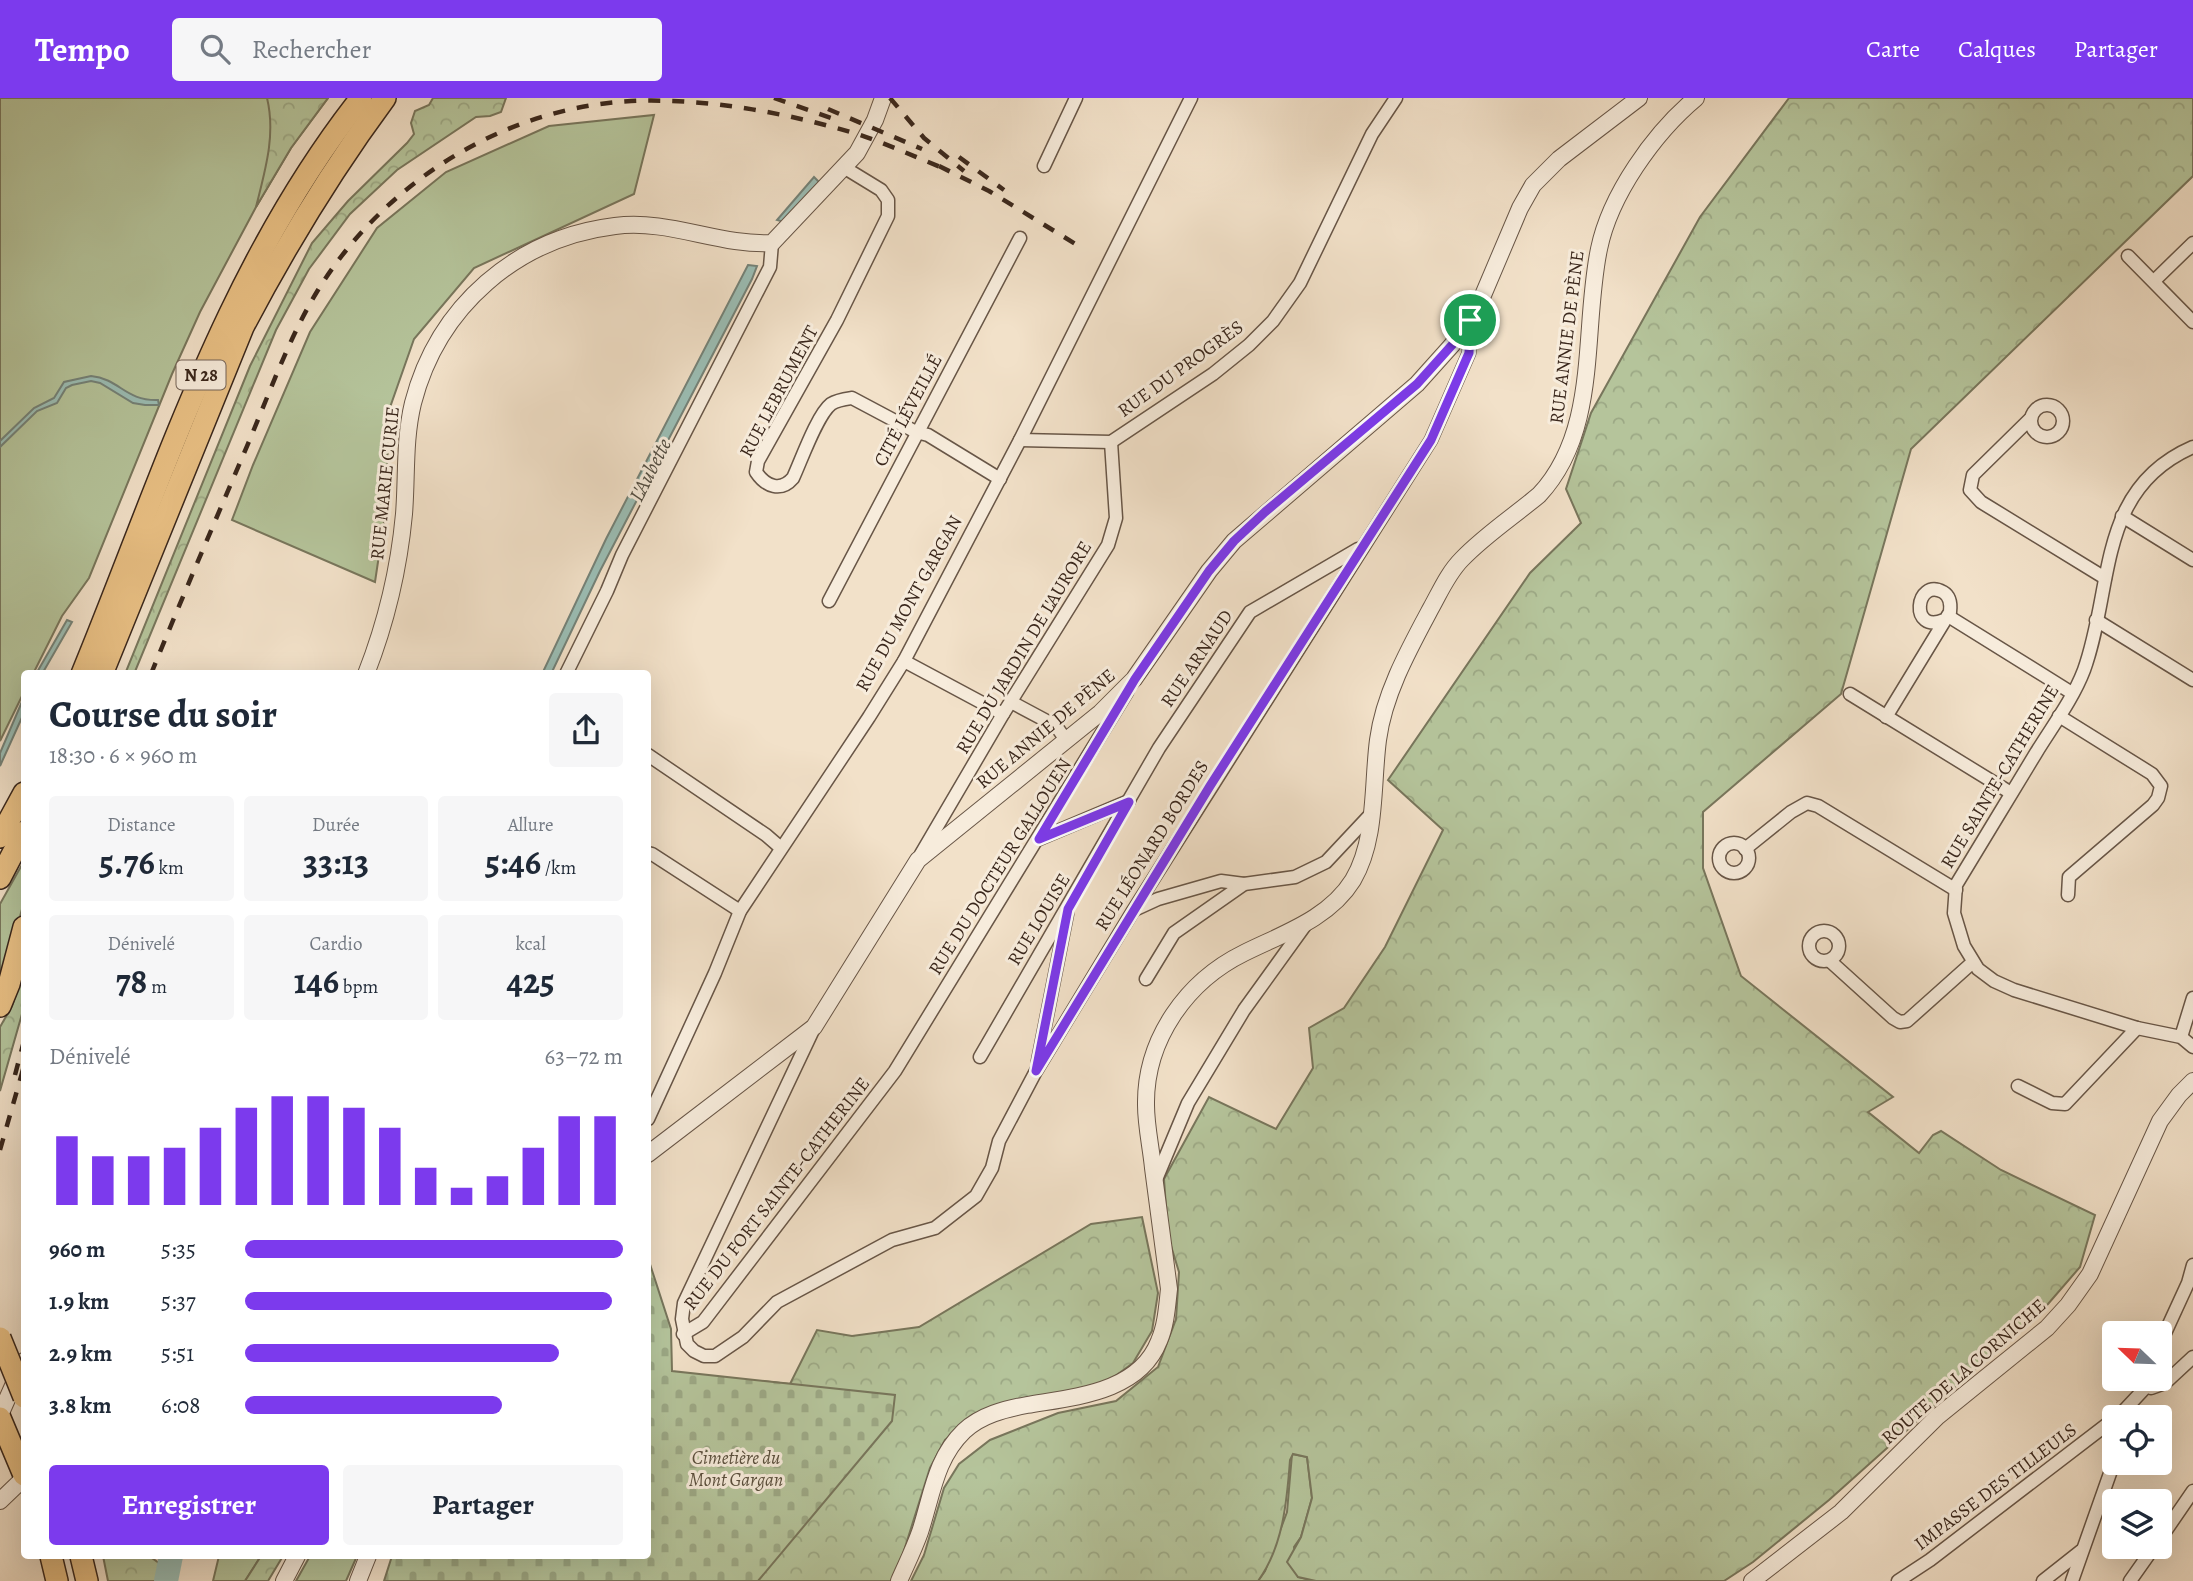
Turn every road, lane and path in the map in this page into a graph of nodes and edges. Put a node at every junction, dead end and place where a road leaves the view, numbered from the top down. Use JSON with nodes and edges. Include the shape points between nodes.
{"nodes":[{"id":1,"x":361,"y":98,"type":"edge"},
{"id":2,"x":385,"y":98,"type":"edge"},
{"id":3,"x":883,"y":98,"type":"edge"},
{"id":4,"x":1076,"y":98,"type":"edge"},
{"id":5,"x":1191,"y":98,"type":"edge"},
{"id":6,"x":1396,"y":98,"type":"edge"},
{"id":7,"x":1639,"y":98,"type":"edge"},
{"id":8,"x":1696,"y":98,"type":"edge"},
{"id":9,"x":1044,"y":166,"type":"dead end"},
{"id":10,"x":845,"y":167,"type":"junction"},
{"id":11,"x":1020,"y":238,"type":"dead end"},
{"id":12,"x":772,"y":243,"type":"junction"},
{"id":13,"x":2193,"y":243,"type":"edge"},
{"id":14,"x":2128,"y":256,"type":"dead end"},
{"id":15,"x":2154,"y":281,"type":"junction"},
{"id":16,"x":1470,"y":320,"type":"junction"},
{"id":17,"x":2193,"y":322,"type":"edge"},
{"id":18,"x":2031,"y":418,"type":"dead end"},
{"id":19,"x":916,"y":432,"type":"junction"},
{"id":20,"x":1020,"y":440,"type":"junction"},
{"id":21,"x":1111,"y":442,"type":"junction"},
{"id":22,"x":2193,"y":447,"type":"edge"},
{"id":23,"x":1000,"y":478,"type":"junction"},
{"id":24,"x":2122,"y":516,"type":"junction"},
{"id":25,"x":1363,"y":546,"type":"junction"},
{"id":26,"x":2193,"y":560,"type":"edge"},
{"id":27,"x":2105,"y":578,"type":"junction"},
{"id":28,"x":135,"y":597,"type":"junction"},
{"id":29,"x":829,"y":601,"type":"dead end"},
{"id":30,"x":2096,"y":620,"type":"junction"},
{"id":31,"x":904,"y":661,"type":"junction"},
{"id":32,"x":84,"y":670,"type":"edge"},
{"id":33,"x":104,"y":670,"type":"edge"},
{"id":34,"x":117,"y":670,"type":"edge"},
{"id":35,"x":368,"y":670,"type":"edge"},
{"id":36,"x":568,"y":670,"type":"edge"},
{"id":37,"x":1135,"y":679,"type":"junction"},
{"id":38,"x":2193,"y":680,"type":"edge"},
{"id":39,"x":2072,"y":693,"type":"junction"},
{"id":40,"x":1850,"y":694,"type":"dead end"},
{"id":41,"x":1011,"y":702,"type":"junction"},
{"id":42,"x":1003,"y":715,"type":"junction"},
{"id":43,"x":2059,"y":716,"type":"junction"},
{"id":44,"x":1886,"y":717,"type":"junction"},
{"id":45,"x":1066,"y":740,"type":"junction"},
{"id":46,"x":651,"y":757,"type":"edge"},
{"id":47,"x":21,"y":793,"type":"edge"},
{"id":48,"x":2011,"y":793,"type":"junction"},
{"id":49,"x":21,"y":797,"type":"edge"},
{"id":50,"x":1129,"y":802,"type":"junction"},
{"id":51,"x":0,"y":814,"type":"edge"},
{"id":52,"x":1371,"y":814,"type":"junction"},
{"id":53,"x":0,"y":837,"type":"edge"},
{"id":54,"x":21,"y":838,"type":"edge"},
{"id":55,"x":1039,"y":839,"type":"junction"},
{"id":56,"x":781,"y":848,"type":"junction"},
{"id":57,"x":1745,"y":849,"type":"dead end"},
{"id":58,"x":651,"y":854,"type":"edge"},
{"id":59,"x":918,"y":860,"type":"junction"},
{"id":60,"x":0,"y":878,"type":"edge"},
{"id":61,"x":1244,"y":884,"type":"junction"},
{"id":62,"x":1956,"y":890,"type":"junction"},
{"id":63,"x":2068,"y":895,"type":"dead end"},
{"id":64,"x":1068,"y":909,"type":"junction"},
{"id":65,"x":740,"y":911,"type":"junction"},
{"id":66,"x":1133,"y":911,"type":"junction"},
{"id":67,"x":1309,"y":921,"type":"junction"},
{"id":68,"x":21,"y":938,"type":"edge"},
{"id":69,"x":1830,"y":961,"type":"dead end"},
{"id":70,"x":1973,"y":962,"type":"junction"},
{"id":71,"x":1146,"y":979,"type":"dead end"},
{"id":72,"x":2193,"y":998,"type":"edge"},
{"id":73,"x":0,"y":1006,"type":"edge"},
{"id":74,"x":814,"y":1027,"type":"junction"},
{"id":75,"x":2137,"y":1028,"type":"junction"},
{"id":76,"x":2181,"y":1037,"type":"junction"},
{"id":77,"x":2193,"y":1047,"type":"edge"},
{"id":78,"x":979,"y":1058,"type":"dead end"},
{"id":79,"x":895,"y":1071,"type":"joint"},
{"id":80,"x":1036,"y":1071,"type":"junction"},
{"id":81,"x":2193,"y":1081,"type":"edge"},
{"id":82,"x":2018,"y":1086,"type":"dead end"},
{"id":83,"x":651,"y":1112,"type":"edge"},
{"id":84,"x":651,"y":1152,"type":"edge"},
{"id":85,"x":1155,"y":1182,"type":"junction"},
{"id":86,"x":2193,"y":1265,"type":"edge"},
{"id":87,"x":2171,"y":1321,"type":"edge"},
{"id":88,"x":683,"y":1334,"type":"junction"},
{"id":89,"x":0,"y":1338,"type":"edge"},
{"id":90,"x":2193,"y":1357,"type":"edge"},
{"id":91,"x":21,"y":1368,"type":"edge"},
{"id":92,"x":2172,"y":1376,"type":"edge"},
{"id":93,"x":21,"y":1390,"type":"edge"},
{"id":94,"x":2140,"y":1391,"type":"edge"},
{"id":95,"x":2127,"y":1405,"type":"edge"},
{"id":96,"x":0,"y":1417,"type":"edge"},
{"id":97,"x":2102,"y":1428,"type":"edge"},
{"id":98,"x":21,"y":1469,"type":"edge"},
{"id":99,"x":2109,"y":1475,"type":"edge"},
{"id":100,"x":21,"y":1479,"type":"edge"},
{"id":101,"x":2193,"y":1491,"type":"edge"},
{"id":102,"x":0,"y":1501,"type":"edge"},
{"id":103,"x":2172,"y":1522,"type":"edge"},
{"id":104,"x":2082,"y":1551,"type":"junction"},
{"id":105,"x":52,"y":1559,"type":"edge"},
{"id":106,"x":82,"y":1559,"type":"edge"},
{"id":107,"x":295,"y":1559,"type":"edge"},
{"id":108,"x":367,"y":1559,"type":"edge"},
{"id":109,"x":2146,"y":1559,"type":"edge"},
{"id":110,"x":57,"y":1581,"type":"edge"},
{"id":111,"x":87,"y":1581,"type":"edge"},
{"id":112,"x":284,"y":1581,"type":"edge"},
{"id":113,"x":358,"y":1581,"type":"edge"},
{"id":114,"x":899,"y":1581,"type":"edge"},
{"id":115,"x":1752,"y":1581,"type":"edge"},
{"id":116,"x":1898,"y":1581,"type":"edge"},
{"id":117,"x":2043,"y":1581,"type":"edge"},
{"id":118,"x":2072,"y":1581,"type":"edge"},
{"id":119,"x":2130,"y":1581,"type":"edge"}],
"edges":[{"from":1,"to":32,"type":"highway","number":"N 28","via":[[287,206],[226,318]]},
{"from":2,"to":28,"type":"highway","number":"N 28","via":[[309,208],[243,327]]},
{"from":3,"to":10,"type":"street","via":[[864,143]]},
{"from":4,"to":9,"type":"street"},
{"from":5,"to":20,"type":"street","name":"RUE DU MONT GARGAN"},
{"from":6,"to":21,"type":"street","name":"RUE DU PROGRÈS","via":[[1372,134],[1300,283],[1273,321],[1213,374]]},
{"from":7,"to":16,"type":"street","name":"RUE ANNIE DE PÈNE","via":[[1559,159],[1533,185]]},
{"from":8,"to":52,"type":"street","name":"RUE ANNIE DE PÈNE","via":[[1648,151],[1609,216],[1594,277],[1586,374],[1575,435],[1564,461],[1539,495],[1461,560],[1404,662],[1379,728]]},
{"from":10,"to":12,"type":"street"},
{"from":10,"to":19,"type":"street","name":"RUE LEBRUMENT","via":[[881,190],[888,200],[888,216],[756,472],[775,488],[787,485],[822,416],[831,404],[843,399],[852,398]]},
{"from":11,"to":19,"type":"street","name":"CITÉ LÉVEILLÉ"},
{"from":12,"to":35,"type":"street","name":"RUE MARIE CURIE","via":[[752,244],[659,226],[598,228],[531,251],[492,277],[466,303],[433,351],[413,404],[397,566]]},
{"from":12,"to":36,"type":"street","via":[[770,268],[621,555]]},
{"from":13,"to":15,"type":"street"},
{"from":14,"to":15,"type":"street"},
{"from":15,"to":17,"type":"street"},
{"from":16,"to":25,"type":"street","name":"RUE LÉONARD BORDES","via":[[1469,353],[1431,440]]},
{"from":16,"to":37,"type":"street","name":"RUE ANNIE DE PÈNE","via":[[1417,384],[1234,541]]},
{"from":18,"to":27,"type":"street","via":[[1973,475],[1970,490],[1981,502]]},
{"from":19,"to":23,"type":"street","name":"RUE LEBRUMENT"},
{"from":19,"to":29,"type":"street","name":"CITÉ LÉVEILLÉ"},
{"from":20,"to":21,"type":"street","name":"RUE DU PROGRÈS"},
{"from":20,"to":23,"type":"street","name":"RUE DU MONT GARGAN"},
{"from":21,"to":41,"type":"street","name":"RUE DU JARDIN DE L'AURORE","via":[[1116,518],[1108,545]]},
{"from":22,"to":24,"type":"street","name":"RUE SAINTE-CATHERINE","via":[[2144,480]]},
{"from":23,"to":31,"type":"street","name":"RUE DU MONT GARGAN"},
{"from":24,"to":26,"type":"street"},
{"from":24,"to":27,"type":"street","name":"RUE SAINTE-CATHERINE"},
{"from":25,"to":50,"type":"street","name":"RUE ARNAUD","via":[[1250,612],[1159,748]]},
{"from":25,"to":66,"type":"street","name":"RUE LÉONARD BORDES"},
{"from":27,"to":30,"type":"street","name":"RUE SAINTE-CATHERINE"},
{"from":28,"to":33,"type":"highway","number":"N 28"},
{"from":28,"to":34,"type":"highway","via":[[135,625]]},
{"from":30,"to":38,"type":"street"},
{"from":30,"to":39,"type":"street","name":"RUE SAINTE-CATHERINE","via":[[2084,671]]},
{"from":31,"to":42,"type":"street"},
{"from":31,"to":56,"type":"street","name":"RUE DU MONT GARGAN"},
{"from":37,"to":45,"type":"street","name":"RUE ANNIE DE PÈNE"},
{"from":37,"to":55,"type":"street","name":"RUE DU DOCTEUR GALLOUEN"},
{"from":39,"to":43,"type":"street","name":"RUE SAINTE-CATHERINE"},
{"from":39,"to":44,"type":"street","via":[[1946,618]]},
{"from":40,"to":44,"type":"street"},
{"from":41,"to":42,"type":"street","name":"RUE DU JARDIN DE L'AURORE"},
{"from":41,"to":45,"type":"street","via":[[1056,726]]},
{"from":42,"to":59,"type":"street","name":"RUE DU JARDIN DE L'AURORE"},
{"from":43,"to":48,"type":"street","name":"RUE SAINTE-CATHERINE"},
{"from":43,"to":63,"type":"street","via":[[2152,774],[2161,786],[2152,805],[2069,877]]},
{"from":44,"to":48,"type":"street"},
{"from":45,"to":59,"type":"street","name":"RUE ANNIE DE PÈNE"},
{"from":46,"to":56,"type":"street"},
{"from":47,"to":51,"type":"highway"},
{"from":48,"to":62,"type":"street","name":"RUE SAINTE-CATHERINE"},
{"from":49,"to":53,"type":"highway"},
{"from":50,"to":55,"type":"street"},
{"from":50,"to":64,"type":"street","name":"RUE LOUISE"},
{"from":52,"to":61,"type":"street","via":[[1326,862],[1295,877]]},
{"from":52,"to":67,"type":"street","name":"RUE ANNIE DE PÈNE","via":[[1353,880],[1334,903]]},
{"from":54,"to":60,"type":"highway"},
{"from":55,"to":79,"type":"street","name":"RUE DU DOCTEUR GALLOUEN"},
{"from":56,"to":65,"type":"street","name":"RUE DU MONT GARGAN"},
{"from":57,"to":62,"type":"street","via":[[1807,803]]},
{"from":58,"to":65,"type":"street"},
{"from":59,"to":74,"type":"street","name":"RUE ANNIE DE PÈNE"},
{"from":61,"to":66,"type":"street","via":[[1221,881]]},
{"from":61,"to":71,"type":"street","via":[[1174,933]]},
{"from":62,"to":70,"type":"street","name":"RUE SAINTE-CATHERINE","via":[[1954,913]]},
{"from":64,"to":78,"type":"street","name":"RUE LOUISE"},
{"from":64,"to":80,"type":"street"},
{"from":65,"to":83,"type":"street","name":"RUE DU MONT GARGAN"},
{"from":66,"to":80,"type":"street","name":"RUE LÉONARD BORDES"},
{"from":67,"to":85,"type":"street","via":[[1244,1010],[1188,1104]]},
{"from":67,"to":85,"type":"street","name":"RUE ANNIE DE PÈNE","via":[[1219,968],[1189,993],[1166,1025],[1147,1083]]},
{"from":68,"to":73,"type":"highway"},
{"from":69,"to":70,"type":"street","via":[[1900,1022],[1907,1021]]},
{"from":70,"to":75,"type":"street","name":"RUE SAINTE-CATHERINE","via":[[1994,981],[2014,990]]},
{"from":72,"to":76,"type":"street"},
{"from":74,"to":84,"type":"street","name":"RUE ANNIE DE PÈNE"},
{"from":74,"to":88,"type":"street","via":[[684,1303]]},
{"from":75,"to":76,"type":"street","name":"RUE SAINTE-CATHERINE"},
{"from":75,"to":82,"type":"street","via":[[2066,1104],[2052,1103]]},
{"from":76,"to":77,"type":"street","name":"RUE SAINTE-CATHERINE"},
{"from":79,"to":88,"type":"street","name":"RUE DU FORT SAINTE-CATHERINE","via":[[703,1322]]},
{"from":80,"to":88,"type":"street","name":"RUE LÉONARD BORDES","via":[[976,1196],[935,1228],[892,1240],[776,1302],[743,1337],[715,1356],[694,1351]]},
{"from":81,"to":115,"type":"street","name":"ROUTE DE LA CORNICHE","via":[[2160,1121],[2090,1273],[2068,1306],[1937,1417],[1840,1512]]},
{"from":85,"to":114,"type":"street","name":"RUE ANNIE DE PÈNE","via":[[1169,1289],[1159,1342],[1151,1357],[1119,1383],[986,1416],[965,1430],[937,1472]]},
{"from":86,"to":87,"type":"street"},
{"from":89,"to":93,"type":"highway","bridge":true},
{"from":90,"to":92,"type":"street"},
{"from":91,"to":96,"type":"street"},
{"from":94,"to":95,"type":"street","name":"IMPASSE DES TILLEULS"},
{"from":96,"to":98,"type":"highway"},
{"from":97,"to":116,"type":"street","name":"IMPASSE DES TILLEULS"},
{"from":99,"to":104,"type":"street"},
{"from":100,"to":102,"type":"street"},
{"from":101,"to":103,"type":"street"},
{"from":104,"to":117,"type":"street"},
{"from":104,"to":118,"type":"street"},
{"from":105,"to":110,"type":"highway"},
{"from":106,"to":111,"type":"highway"},
{"from":107,"to":112,"type":"street"},
{"from":108,"to":113,"type":"street"},
{"from":109,"to":119,"type":"street"}]}
